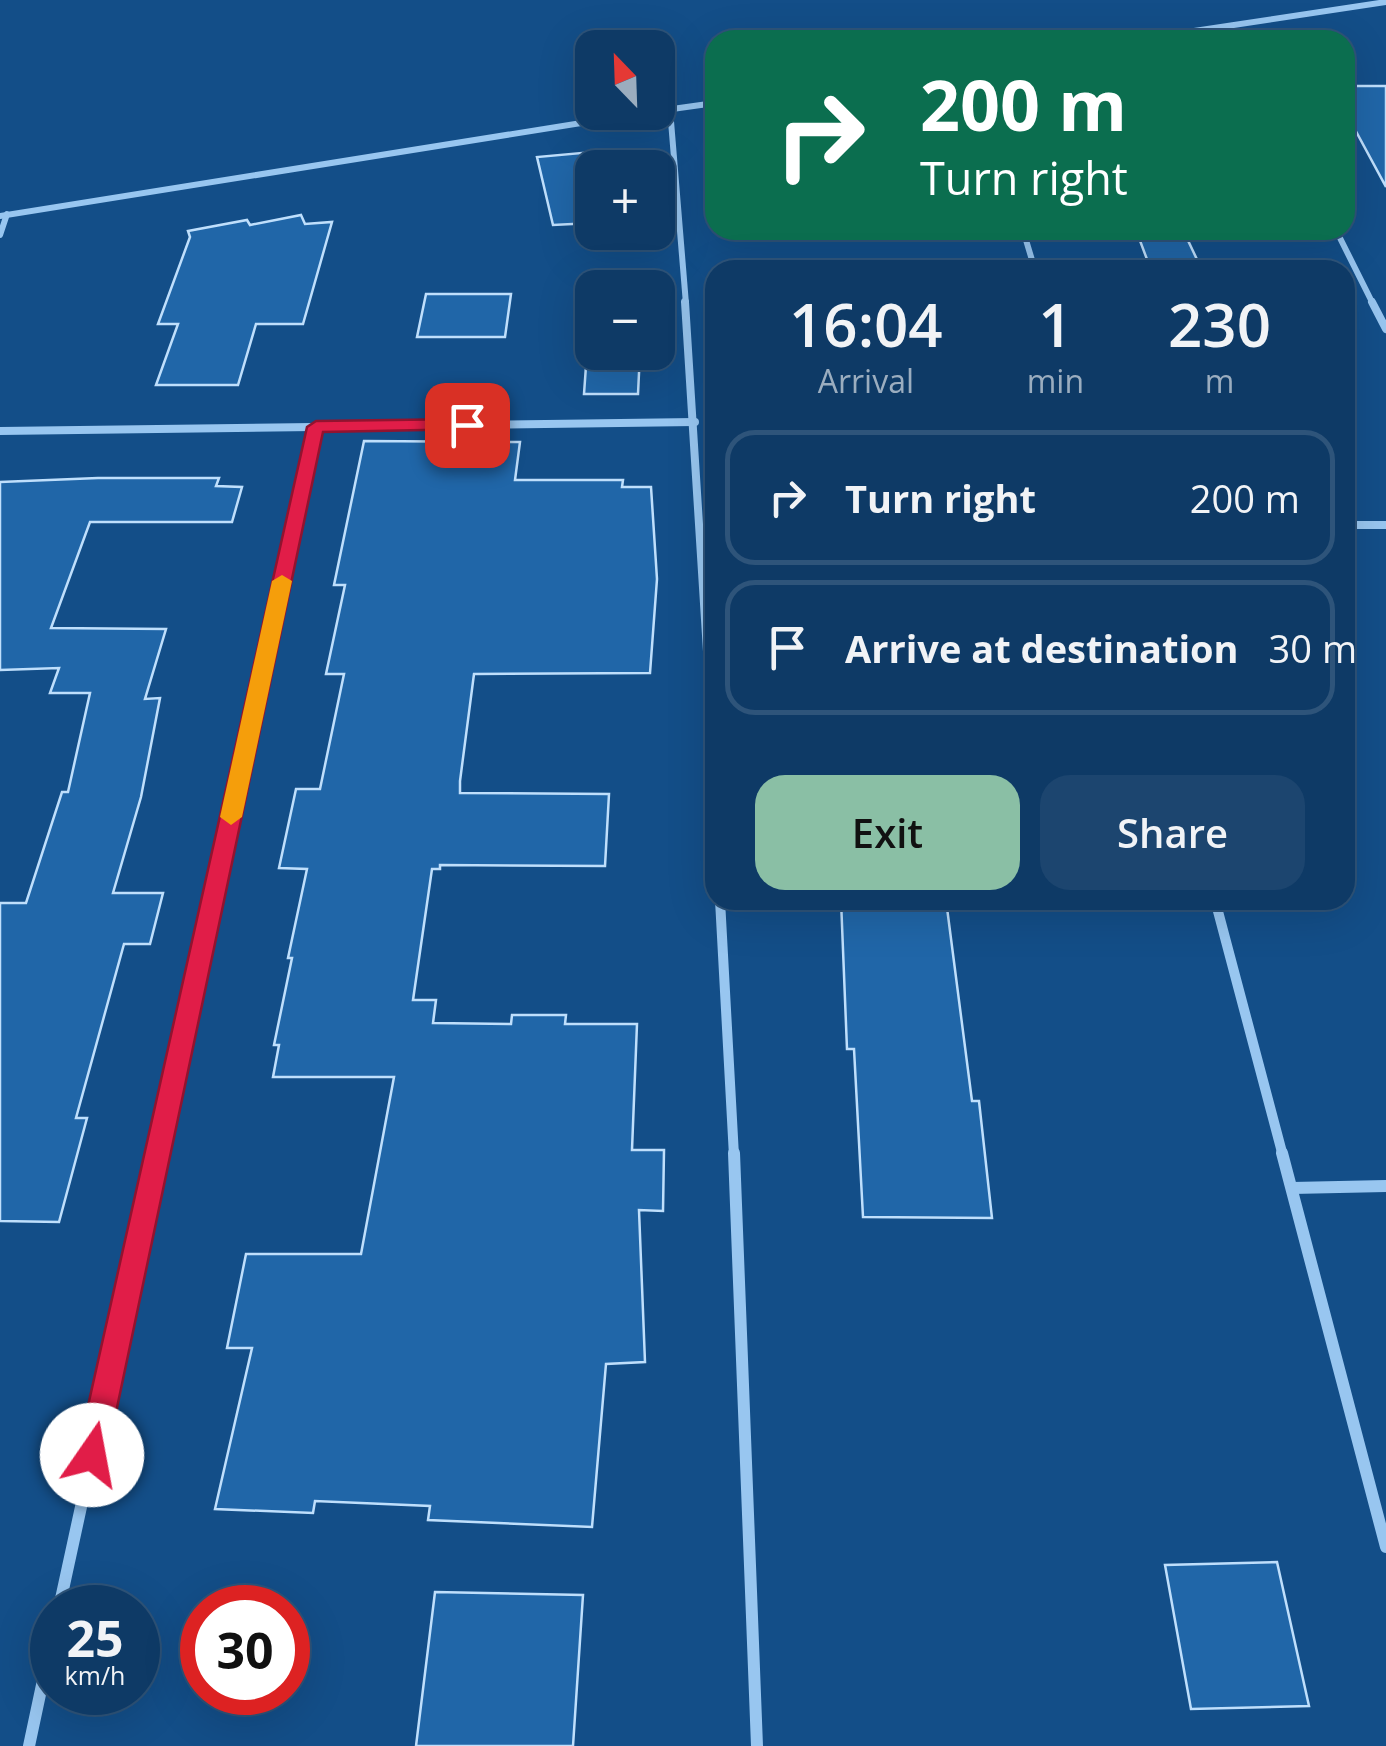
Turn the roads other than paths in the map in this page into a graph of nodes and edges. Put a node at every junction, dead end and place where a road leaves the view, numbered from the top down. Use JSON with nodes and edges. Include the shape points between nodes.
{"nodes":[{"id":1,"x":1386,"y":2,"type":"edge"},
{"id":2,"x":1234,"y":25,"type":"junction"},
{"id":3,"x":1201,"y":30,"type":"edge"},
{"id":4,"x":1236,"y":30,"type":"edge"},
{"id":5,"x":705,"y":104,"type":"edge"},
{"id":6,"x":675,"y":108,"type":"edge"},
{"id":7,"x":575,"y":125,"type":"edge"},
{"id":8,"x":672,"y":130,"type":"edge"},
{"id":9,"x":4,"y":215,"type":"edge"},
{"id":10,"x":0,"y":236,"type":"edge"},
{"id":11,"x":1355,"y":267,"type":"edge"},
{"id":12,"x":1386,"y":328,"type":"edge"},
{"id":13,"x":695,"y":422,"type":"junction"},
{"id":14,"x":316,"y":427,"type":"junction"},
{"id":15,"x":0,"y":431,"type":"edge"},
{"id":16,"x":1355,"y":525,"type":"edge"},
{"id":17,"x":1386,"y":525,"type":"edge"},
{"id":18,"x":705,"y":612,"type":"edge"},
{"id":19,"x":721,"y":910,"type":"edge"},
{"id":20,"x":1218,"y":910,"type":"edge"},
{"id":21,"x":1386,"y":1186,"type":"edge"},
{"id":22,"x":1292,"y":1188,"type":"junction"},
{"id":23,"x":1386,"y":1547,"type":"edge"},
{"id":24,"x":64,"y":1585,"type":"edge"},
{"id":25,"x":36,"y":1715,"type":"edge"},
{"id":26,"x":29,"y":1746,"type":"edge"},
{"id":27,"x":757,"y":1746,"type":"edge"}],
"edges":[{"from":1,"to":2,"type":"street"},
{"from":2,"to":3,"type":"street"},
{"from":2,"to":4,"type":"street"},
{"from":5,"to":6,"type":"street"},
{"from":7,"to":9,"type":"street"},
{"from":8,"to":13,"type":"street"},
{"from":9,"to":10,"type":"street"},
{"from":11,"to":12,"type":"street"},
{"from":13,"to":14,"type":"street"},
{"from":13,"to":18,"type":"street"},
{"from":14,"to":15,"type":"street"},
{"from":14,"to":24,"type":"street"},
{"from":16,"to":17,"type":"street"},
{"from":19,"to":27,"type":"street"},
{"from":20,"to":22,"type":"street"},
{"from":21,"to":22,"type":"street"},
{"from":22,"to":23,"type":"street"},
{"from":25,"to":26,"type":"street"}]}
